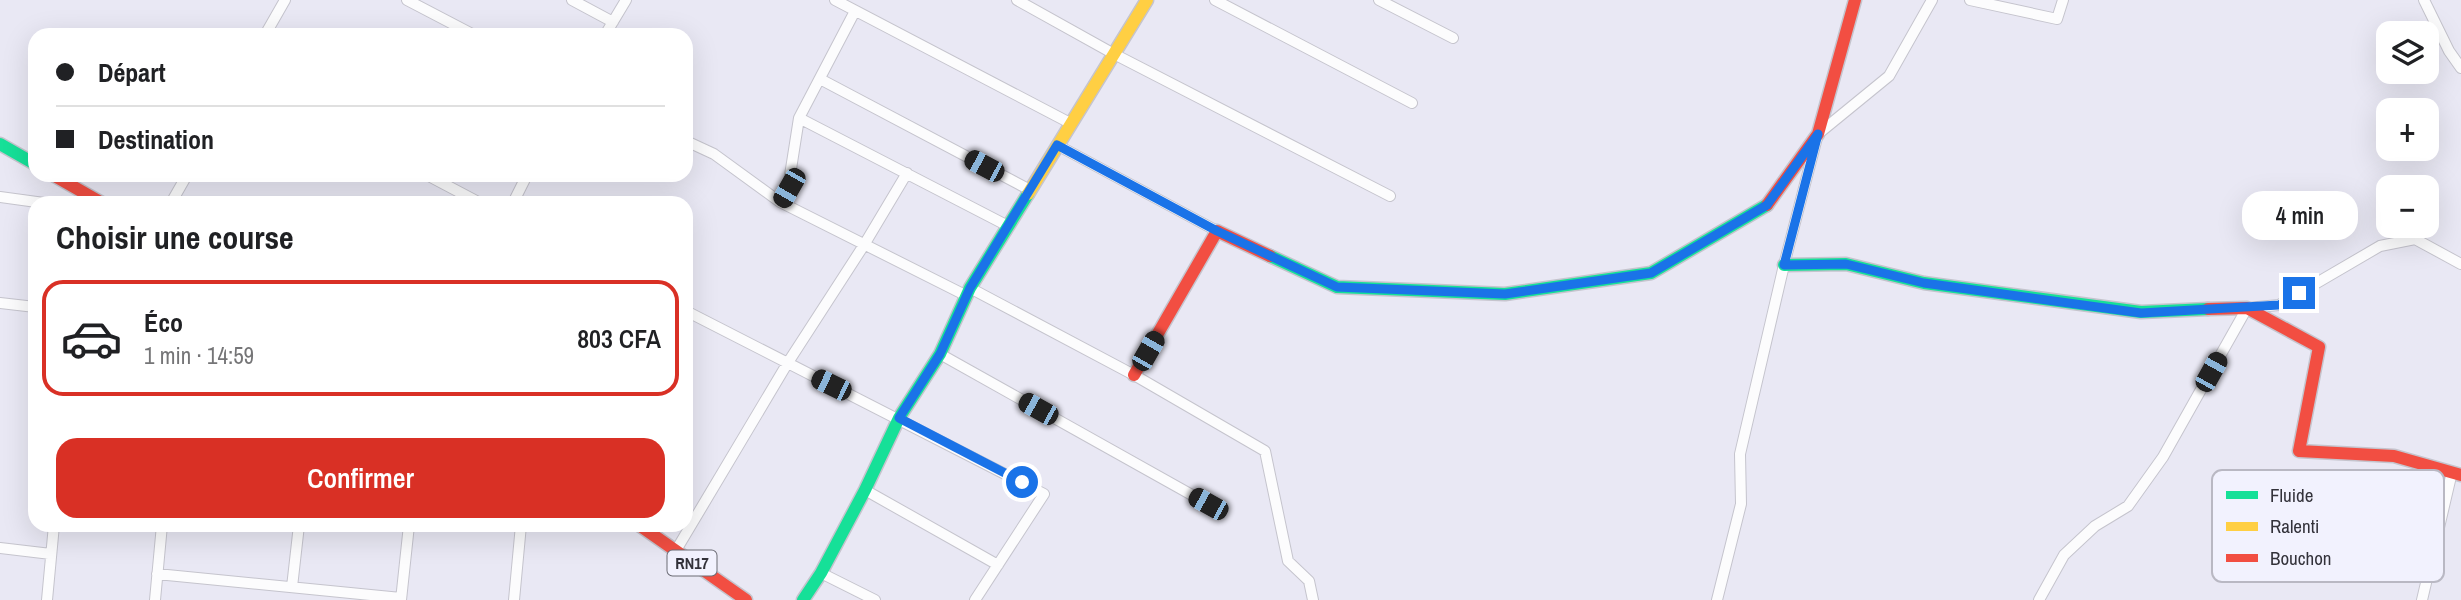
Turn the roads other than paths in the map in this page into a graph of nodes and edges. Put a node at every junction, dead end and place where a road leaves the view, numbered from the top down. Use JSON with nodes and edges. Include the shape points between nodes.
{"nodes":[{"id":1,"x":285,"y":0,"type":"edge"},
{"id":2,"x":407,"y":0,"type":"edge"},
{"id":3,"x":572,"y":0,"type":"edge"},
{"id":4,"x":626,"y":0,"type":"edge"},
{"id":5,"x":835,"y":0,"type":"edge"},
{"id":6,"x":1017,"y":0,"type":"edge"},
{"id":7,"x":1147,"y":0,"type":"edge"},
{"id":8,"x":1215,"y":0,"type":"edge"},
{"id":9,"x":1379,"y":0,"type":"edge"},
{"id":10,"x":1855,"y":0,"type":"edge"},
{"id":11,"x":1932,"y":0,"type":"edge"},
{"id":12,"x":1970,"y":0,"type":"edge"},
{"id":13,"x":2063,"y":0,"type":"edge"},
{"id":14,"x":2424,"y":0,"type":"edge"},
{"id":15,"x":855,"y":11,"type":"junction"},
{"id":16,"x":612,"y":22,"type":"junction"},
{"id":17,"x":269,"y":28,"type":"edge"},
{"id":18,"x":461,"y":28,"type":"edge"},
{"id":19,"x":609,"y":28,"type":"edge"},
{"id":20,"x":1453,"y":38,"type":"dead end"},
{"id":21,"x":1114,"y":54,"type":"junction"},
{"id":22,"x":2461,"y":68,"type":"edge"},
{"id":23,"x":820,"y":79,"type":"junction"},
{"id":24,"x":1412,"y":103,"type":"dead end"},
{"id":25,"x":799,"y":118,"type":"junction"},
{"id":26,"x":1070,"y":123,"type":"junction"},
{"id":27,"x":1818,"y":134,"type":"junction"},
{"id":28,"x":0,"y":144,"type":"edge"},
{"id":29,"x":693,"y":144,"type":"edge"},
{"id":30,"x":1057,"y":145,"type":"junction"},
{"id":31,"x":28,"y":160,"type":"edge"},
{"id":32,"x":907,"y":173,"type":"junction"},
{"id":33,"x":65,"y":182,"type":"edge"},
{"id":34,"x":440,"y":182,"type":"edge"},
{"id":35,"x":1030,"y":190,"type":"junction"},
{"id":36,"x":90,"y":196,"type":"edge"},
{"id":37,"x":467,"y":196,"type":"edge"},
{"id":38,"x":1390,"y":196,"type":"dead end"},
{"id":39,"x":0,"y":197,"type":"edge"},
{"id":40,"x":28,"y":201,"type":"edge"},
{"id":41,"x":780,"y":202,"type":"junction"},
{"id":42,"x":1009,"y":226,"type":"junction"},
{"id":43,"x":1217,"y":231,"type":"junction"},
{"id":44,"x":863,"y":245,"type":"junction"},
{"id":45,"x":2461,"y":264,"type":"edge"},
{"id":46,"x":1784,"y":265,"type":"junction"},
{"id":47,"x":968,"y":292,"type":"junction"},
{"id":48,"x":0,"y":303,"type":"edge"},
{"id":49,"x":28,"y":306,"type":"edge"},
{"id":50,"x":2247,"y":308,"type":"junction"},
{"id":51,"x":693,"y":315,"type":"edge"},
{"id":52,"x":940,"y":354,"type":"junction"},
{"id":53,"x":787,"y":364,"type":"junction"},
{"id":54,"x":1134,"y":375,"type":"junction"},
{"id":55,"x":899,"y":418,"type":"junction"},
{"id":56,"x":2443,"y":470,"type":"edge"},
{"id":57,"x":2457,"y":474,"type":"edge"},
{"id":58,"x":865,"y":490,"type":"junction"},
{"id":59,"x":1208,"y":504,"type":"dead end"},
{"id":60,"x":2444,"y":521,"type":"edge"},
{"id":61,"x":693,"y":522,"type":"edge"},
{"id":62,"x":53,"y":532,"type":"edge"},
{"id":63,"x":161,"y":532,"type":"edge"},
{"id":64,"x":298,"y":532,"type":"edge"},
{"id":65,"x":408,"y":532,"type":"edge"},
{"id":66,"x":520,"y":532,"type":"edge"},
{"id":67,"x":648,"y":532,"type":"edge"},
{"id":68,"x":687,"y":532,"type":"edge"},
{"id":69,"x":0,"y":548,"type":"edge"},
{"id":70,"x":675,"y":552,"type":"junction"},
{"id":71,"x":51,"y":554,"type":"junction"},
{"id":72,"x":998,"y":565,"type":"junction"},
{"id":73,"x":821,"y":573,"type":"junction"},
{"id":74,"x":157,"y":574,"type":"junction"},
{"id":75,"x":2427,"y":582,"type":"edge"},
{"id":76,"x":292,"y":587,"type":"junction"},
{"id":77,"x":401,"y":599,"type":"edge"},
{"id":78,"x":47,"y":600,"type":"edge"},
{"id":79,"x":155,"y":600,"type":"edge"},
{"id":80,"x":514,"y":600,"type":"edge"},
{"id":81,"x":746,"y":600,"type":"edge"},
{"id":82,"x":803,"y":600,"type":"edge"},
{"id":83,"x":875,"y":600,"type":"edge"},
{"id":84,"x":975,"y":600,"type":"edge"},
{"id":85,"x":1313,"y":600,"type":"edge"},
{"id":86,"x":1717,"y":600,"type":"edge"},
{"id":87,"x":2039,"y":600,"type":"edge"},
{"id":88,"x":2422,"y":600,"type":"edge"}],
"edges":[{"from":1,"to":17,"type":"street"},
{"from":2,"to":18,"type":"street"},
{"from":3,"to":16,"type":"street"},
{"from":4,"to":16,"type":"street"},
{"from":5,"to":15,"type":"street"},
{"from":6,"to":21,"type":"street"},
{"from":7,"to":21,"type":"street"},
{"from":8,"to":24,"type":"street"},
{"from":9,"to":20,"type":"street"},
{"from":10,"to":27,"type":"street"},
{"from":11,"to":27,"type":"street","via":[[1889,76]]},
{"from":12,"to":13,"type":"street","via":[[2057,19]]},
{"from":14,"to":22,"type":"street"},
{"from":15,"to":23,"type":"street"},
{"from":15,"to":26,"type":"street"},
{"from":16,"to":19,"type":"street"},
{"from":21,"to":26,"type":"street"},
{"from":21,"to":38,"type":"street"},
{"from":23,"to":25,"type":"street"},
{"from":23,"to":35,"type":"street"},
{"from":25,"to":32,"type":"street"},
{"from":25,"to":41,"type":"street","via":[[789,188]]},
{"from":26,"to":30,"type":"street"},
{"from":27,"to":43,"type":"street","via":[[1767,205],[1651,273],[1505,294],[1337,287]]},
{"from":27,"to":46,"type":"street"},
{"from":28,"to":31,"type":"street"},
{"from":29,"to":41,"type":"street"},
{"from":30,"to":35,"type":"street"},
{"from":30,"to":43,"type":"street"},
{"from":32,"to":42,"type":"street"},
{"from":32,"to":44,"type":"street"},
{"from":33,"to":36,"type":"street"},
{"from":34,"to":37,"type":"street"},
{"from":35,"to":42,"type":"street"},
{"from":39,"to":40,"type":"street"},
{"from":41,"to":44,"type":"street"},
{"from":42,"to":47,"type":"street"},
{"from":43,"to":54,"type":"street"},
{"from":44,"to":47,"type":"street"},
{"from":44,"to":53,"type":"street"},
{"from":45,"to":50,"type":"street","via":[[2415,239],[2391,243],[2279,305]]},
{"from":46,"to":50,"type":"street","via":[[1846,264],[1924,283],[2141,313]]},
{"from":46,"to":86,"type":"street","via":[[1740,454],[1741,504]]},
{"from":47,"to":52,"type":"street"},
{"from":47,"to":54,"type":"street"},
{"from":48,"to":49,"type":"street"},
{"from":50,"to":56,"type":"street","via":[[2319,347],[2299,451],[2394,456]]},
{"from":50,"to":87,"type":"street","via":[[2163,457],[2128,506],[2095,526],[2064,555]]},
{"from":51,"to":53,"type":"street"},
{"from":52,"to":55,"type":"street"},
{"from":52,"to":59,"type":"street"},
{"from":53,"to":55,"type":"street"},
{"from":53,"to":61,"type":"street"},
{"from":54,"to":85,"type":"street","via":[[1265,451],[1288,561],[1309,581]]},
{"from":55,"to":58,"type":"street"},
{"from":55,"to":72,"type":"street","via":[[1044,494]]},
{"from":57,"to":60,"type":"street"},
{"from":58,"to":72,"type":"street"},
{"from":58,"to":73,"type":"street"},
{"from":62,"to":71,"type":"street"},
{"from":63,"to":74,"type":"street"},
{"from":64,"to":76,"type":"street"},
{"from":65,"to":77,"type":"street"},
{"from":66,"to":80,"type":"street"},
{"from":67,"to":70,"type":"street","number":"RN17"},
{"from":68,"to":70,"type":"street"},
{"from":69,"to":71,"type":"street"},
{"from":70,"to":81,"type":"street","number":"RN17"},
{"from":71,"to":78,"type":"street"},
{"from":72,"to":84,"type":"street"},
{"from":73,"to":82,"type":"street"},
{"from":73,"to":83,"type":"street"},
{"from":74,"to":76,"type":"street"},
{"from":74,"to":79,"type":"street"},
{"from":75,"to":88,"type":"street"},
{"from":76,"to":77,"type":"street"}]}
